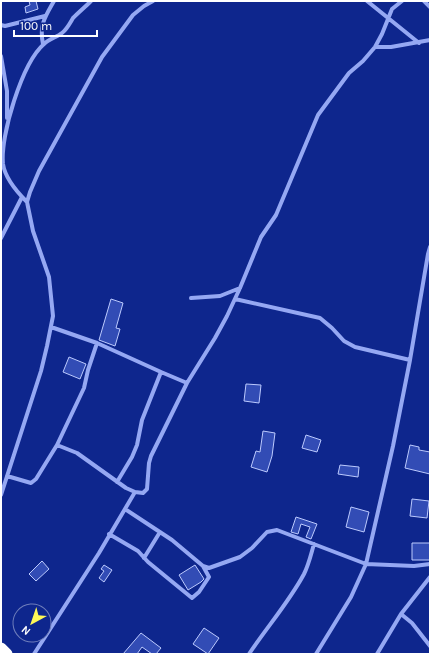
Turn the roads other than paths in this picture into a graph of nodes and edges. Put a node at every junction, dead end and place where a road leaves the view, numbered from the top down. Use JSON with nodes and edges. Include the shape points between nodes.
{"nodes":[{"id":1,"x":54,"y":1,"type":"edge"},
{"id":2,"x":91,"y":1,"type":"edge"},
{"id":3,"x":154,"y":1,"type":"edge"},
{"id":4,"x":367,"y":1,"type":"edge"},
{"id":5,"x":402,"y":1,"type":"edge"},
{"id":6,"x":424,"y":1,"type":"edge"},
{"id":7,"x":430,"y":7,"type":"edge"},
{"id":8,"x":45,"y":16,"type":"junction"},
{"id":9,"x":389,"y":19,"type":"junction"},
{"id":10,"x":1,"y":25,"type":"edge"},
{"id":11,"x":430,"y":40,"type":"edge"},
{"id":12,"x":419,"y":42,"type":"junction"},
{"id":13,"x":44,"y":44,"type":"junction"},
{"id":14,"x":375,"y":46,"type":"junction"},
{"id":15,"x":1,"y":56,"type":"edge"},
{"id":16,"x":7,"y":125,"type":"junction"},
{"id":17,"x":1,"y":127,"type":"edge"},
{"id":18,"x":22,"y":197,"type":"junction"},
{"id":19,"x":27,"y":202,"type":"junction"},
{"id":20,"x":1,"y":238,"type":"edge"},
{"id":21,"x":430,"y":247,"type":"edge"},
{"id":22,"x":240,"y":288,"type":"junction"},
{"id":23,"x":191,"y":298,"type":"dead end"},
{"id":24,"x":236,"y":298,"type":"junction"},
{"id":25,"x":51,"y":327,"type":"junction"},
{"id":26,"x":97,"y":343,"type":"junction"},
{"id":27,"x":410,"y":360,"type":"junction"},
{"id":28,"x":161,"y":372,"type":"junction"},
{"id":29,"x":187,"y":383,"type":"junction"},
{"id":30,"x":57,"y":444,"type":"junction"},
{"id":31,"x":8,"y":476,"type":"junction"},
{"id":32,"x":117,"y":482,"type":"junction"},
{"id":33,"x":135,"y":492,"type":"junction"},
{"id":34,"x":1,"y":495,"type":"edge"},
{"id":35,"x":125,"y":509,"type":"junction"},
{"id":36,"x":160,"y":532,"type":"junction"},
{"id":37,"x":109,"y":534,"type":"junction"},
{"id":38,"x":314,"y":544,"type":"junction"},
{"id":39,"x":144,"y":558,"type":"junction"},
{"id":40,"x":366,"y":564,"type":"junction"},
{"id":41,"x":430,"y":564,"type":"edge"},
{"id":42,"x":203,"y":566,"type":"junction"},
{"id":43,"x":430,"y":577,"type":"edge"},
{"id":44,"x":401,"y":614,"type":"junction"},
{"id":45,"x":430,"y":646,"type":"edge"},
{"id":46,"x":1,"y":648,"type":"edge"},
{"id":47,"x":7,"y":654,"type":"edge"},
{"id":48,"x":34,"y":654,"type":"edge"},
{"id":49,"x":249,"y":654,"type":"edge"},
{"id":50,"x":316,"y":654,"type":"edge"},
{"id":51,"x":377,"y":654,"type":"edge"}],
"edges":[{"from":1,"to":8,"type":"street"},
{"from":2,"to":13,"type":"street","via":[[63,32]]},
{"from":3,"to":19,"type":"street","via":[[133,15],[102,57],[39,171]]},
{"from":4,"to":9,"type":"street"},
{"from":5,"to":9,"type":"street","via":[[392,9]]},
{"from":6,"to":7,"type":"street"},
{"from":8,"to":10,"type":"street"},
{"from":8,"to":13,"type":"street","via":[[42,26]]},
{"from":9,"to":12,"type":"street"},
{"from":9,"to":14,"type":"street"},
{"from":11,"to":12,"type":"street"},
{"from":12,"to":14,"type":"street","via":[[385,48]]},
{"from":13,"to":16,"type":"street","via":[[31,60]]},
{"from":14,"to":22,"type":"street","via":[[350,73],[318,115],[276,215],[260,237]]},
{"from":15,"to":16,"type":"street","via":[[7,91]]},
{"from":16,"to":17,"type":"street"},
{"from":16,"to":18,"type":"street","via":[[3,149],[4,165],[7,175]]},
{"from":18,"to":19,"type":"street"},
{"from":18,"to":20,"type":"street"},
{"from":19,"to":25,"type":"street","via":[[33,231],[49,277],[53,316]]},
{"from":21,"to":27,"type":"street"},
{"from":22,"to":23,"type":"street","via":[[220,296]]},
{"from":22,"to":24,"type":"street"},
{"from":24,"to":27,"type":"street","via":[[320,318],[344,341],[355,347]]},
{"from":24,"to":29,"type":"street","via":[[216,338]]},
{"from":25,"to":26,"type":"street"},
{"from":25,"to":31,"type":"street"},
{"from":26,"to":28,"type":"street"},
{"from":26,"to":30,"type":"street","via":[[84,388]]},
{"from":27,"to":40,"type":"street"},
{"from":28,"to":29,"type":"street"},
{"from":28,"to":32,"type":"street","via":[[142,420],[137,445]]},
{"from":29,"to":33,"type":"street","via":[[151,456],[147,489],[143,493]]},
{"from":30,"to":31,"type":"street","via":[[34,482]]},
{"from":30,"to":32,"type":"street","via":[[77,453]]},
{"from":31,"to":34,"type":"street"},
{"from":32,"to":33,"type":"street"},
{"from":33,"to":35,"type":"street"},
{"from":35,"to":36,"type":"street"},
{"from":35,"to":37,"type":"street"},
{"from":36,"to":39,"type":"street"},
{"from":36,"to":42,"type":"street"},
{"from":37,"to":39,"type":"street","via":[[138,551]]},
{"from":37,"to":48,"type":"street"},
{"from":38,"to":40,"type":"street"},
{"from":38,"to":42,"type":"street","via":[[277,530],[267,532],[240,558],[209,568]]},
{"from":38,"to":49,"type":"street","via":[[304,573]]},
{"from":39,"to":42,"type":"street","via":[[192,598],[209,576]]},
{"from":40,"to":41,"type":"street"},
{"from":40,"to":50,"type":"street","via":[[351,597]]},
{"from":43,"to":44,"type":"street"},
{"from":44,"to":45,"type":"street","via":[[412,623]]},
{"from":44,"to":51,"type":"street"},
{"from":46,"to":47,"type":"highway"}]}
